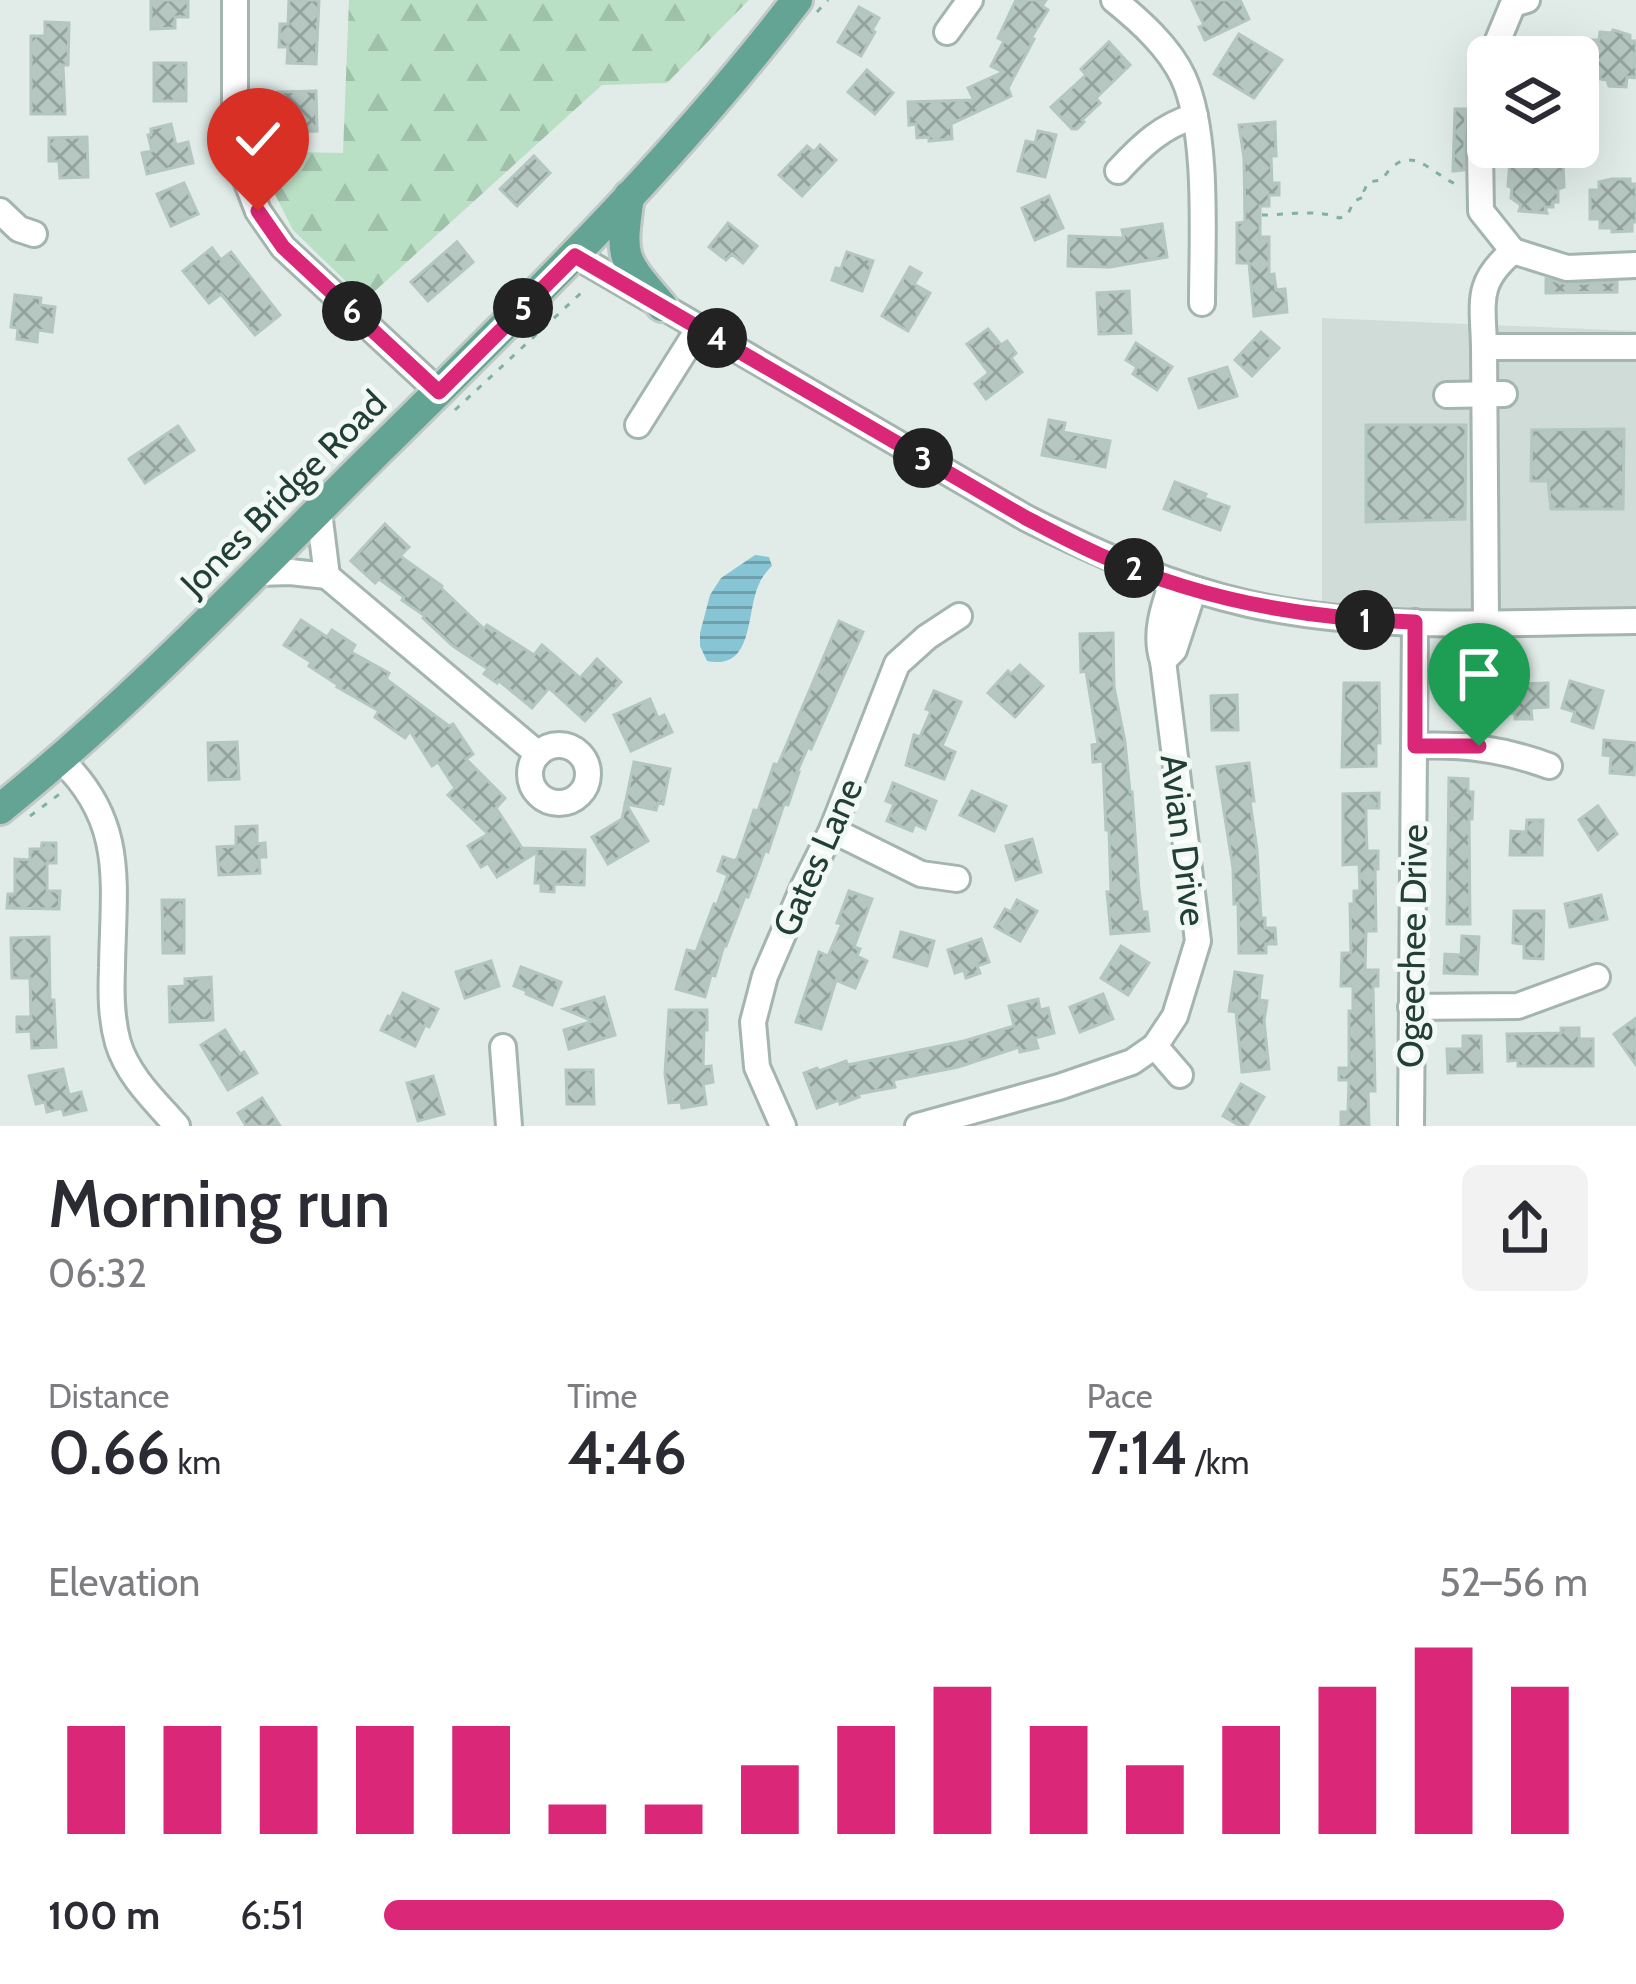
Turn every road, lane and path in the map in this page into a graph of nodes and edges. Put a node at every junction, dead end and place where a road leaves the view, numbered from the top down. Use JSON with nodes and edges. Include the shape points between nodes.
{"nodes":[{"id":1,"x":235,"y":0,"type":"edge"},
{"id":2,"x":797,"y":0,"type":"edge"},
{"id":3,"x":970,"y":0,"type":"edge"},
{"id":4,"x":1114,"y":0,"type":"edge"},
{"id":5,"x":1516,"y":2,"type":"edge"},
{"id":6,"x":946,"y":32,"type":"dead end"},
{"id":7,"x":1501,"y":36,"type":"edge"},
{"id":8,"x":1196,"y":116,"type":"junction"},
{"id":9,"x":1481,"y":168,"type":"edge"},
{"id":10,"x":1118,"y":171,"type":"dead end"},
{"id":11,"x":1453,"y":184,"type":"dead end"},
{"id":12,"x":629,"y":196,"type":"junction"},
{"id":13,"x":0,"y":211,"type":"edge"},
{"id":14,"x":1262,"y":215,"type":"dead end"},
{"id":15,"x":34,"y":234,"type":"dead end"},
{"id":16,"x":1513,"y":251,"type":"junction"},
{"id":17,"x":575,"y":256,"type":"junction"},
{"id":18,"x":1636,"y":265,"type":"edge"},
{"id":19,"x":1202,"y":303,"type":"dead end"},
{"id":20,"x":662,"y":306,"type":"junction"},
{"id":21,"x":699,"y":328,"type":"junction"},
{"id":22,"x":1484,"y":347,"type":"junction"},
{"id":23,"x":1636,"y":347,"type":"edge"},
{"id":24,"x":439,"y":392,"type":"junction"},
{"id":25,"x":1494,"y":394,"type":"junction"},
{"id":26,"x":1447,"y":395,"type":"dead end"},
{"id":27,"x":638,"y":425,"type":"dead end"},
{"id":28,"x":319,"y":512,"type":"junction"},
{"id":29,"x":259,"y":573,"type":"junction"},
{"id":30,"x":327,"y":576,"type":"junction"},
{"id":31,"x":1183,"y":586,"type":"junction"},
{"id":32,"x":959,"y":616,"type":"dead end"},
{"id":33,"x":1636,"y":621,"type":"edge"},
{"id":34,"x":1415,"y":622,"type":"junction"},
{"id":35,"x":1486,"y":622,"type":"junction"},
{"id":36,"x":1415,"y":746,"type":"junction"},
{"id":37,"x":538,"y":754,"type":"dead end"},
{"id":38,"x":61,"y":760,"type":"junction"},
{"id":39,"x":1549,"y":766,"type":"dead end"},
{"id":40,"x":0,"y":809,"type":"edge"},
{"id":41,"x":832,"y":830,"type":"junction"},
{"id":42,"x":957,"y":879,"type":"dead end"},
{"id":43,"x":1598,"y":977,"type":"dead end"},
{"id":44,"x":1411,"y":1006,"type":"junction"},
{"id":45,"x":1155,"y":1046,"type":"junction"},
{"id":46,"x":503,"y":1047,"type":"dead end"},
{"id":47,"x":1180,"y":1075,"type":"dead end"},
{"id":48,"x":177,"y":1126,"type":"edge"},
{"id":49,"x":508,"y":1126,"type":"edge"},
{"id":50,"x":783,"y":1126,"type":"edge"},
{"id":51,"x":918,"y":1126,"type":"edge"},
{"id":52,"x":1412,"y":1126,"type":"edge"}],
"edges":[{"from":1,"to":24,"type":"street","via":[[235,121],[258,211],[283,247]]},
{"from":2,"to":12,"type":"main road","name":"Jones Bridge Road"},
{"from":3,"to":6,"type":"street"},
{"from":4,"to":8,"type":"street","via":[[1172,57]]},
{"from":5,"to":7,"type":"street"},
{"from":8,"to":10,"type":"street","via":[[1146,141]]},
{"from":8,"to":19,"type":"street"},
{"from":9,"to":16,"type":"street","via":[[1481,211]]},
{"from":11,"to":14,"type":"path","via":[[1430,164],[1402,162],[1369,182],[1366,196],[1340,218]]},
{"from":12,"to":17,"type":"main road","name":"Jones Bridge Road"},
{"from":12,"to":20,"type":"main road","via":[[622,243],[630,268]]},
{"from":13,"to":15,"type":"street"},
{"from":16,"to":18,"type":"street","via":[[1567,268]]},
{"from":16,"to":22,"type":"street","via":[[1491,269],[1483,293]]},
{"from":17,"to":20,"type":"street"},
{"from":17,"to":24,"type":"main road","name":"Jones Bridge Road"},
{"from":20,"to":21,"type":"street"},
{"from":21,"to":27,"type":"street"},
{"from":21,"to":31,"type":"street","via":[[1026,518]]},
{"from":22,"to":23,"type":"street","via":[[1609,360]]},
{"from":22,"to":25,"type":"street"},
{"from":24,"to":28,"type":"main road","name":"Jones Bridge Road"},
{"from":25,"to":26,"type":"street"},
{"from":25,"to":35,"type":"street"},
{"from":28,"to":29,"type":"main road","name":"Jones Bridge Road"},
{"from":28,"to":30,"type":"street"},
{"from":29,"to":30,"type":"street"},
{"from":29,"to":38,"type":"main road","name":"Jones Bridge Road"},
{"from":30,"to":37,"type":"street"},
{"from":31,"to":34,"type":"street","via":[[1328,617]]},
{"from":31,"to":45,"type":"street","name":"Avian Drive","via":[[1174,650],[1163,661],[1198,940],[1175,1016]]},
{"from":32,"to":41,"type":"street","name":"Gates Lane","via":[[897,664]]},
{"from":33,"to":35,"type":"street"},
{"from":34,"to":35,"type":"street"},
{"from":34,"to":36,"type":"street","name":"Ogeechee Drive"},
{"from":36,"to":39,"type":"street","via":[[1479,746]]},
{"from":36,"to":44,"type":"street","name":"Ogeechee Drive"},
{"from":38,"to":40,"type":"main road","name":"Jones Bridge Road"},
{"from":38,"to":48,"type":"street","via":[[93,796],[110,842],[118,1043]]},
{"from":41,"to":42,"type":"street","via":[[921,874]]},
{"from":41,"to":50,"type":"street","name":"Gates Lane","via":[[765,976],[753,1022],[757,1067]]},
{"from":43,"to":44,"type":"street","via":[[1518,1006]]},
{"from":44,"to":52,"type":"street","name":"Ogeechee Drive"},
{"from":45,"to":47,"type":"street"},
{"from":45,"to":51,"type":"street","via":[[1059,1088]]},
{"from":46,"to":49,"type":"street"}]}
